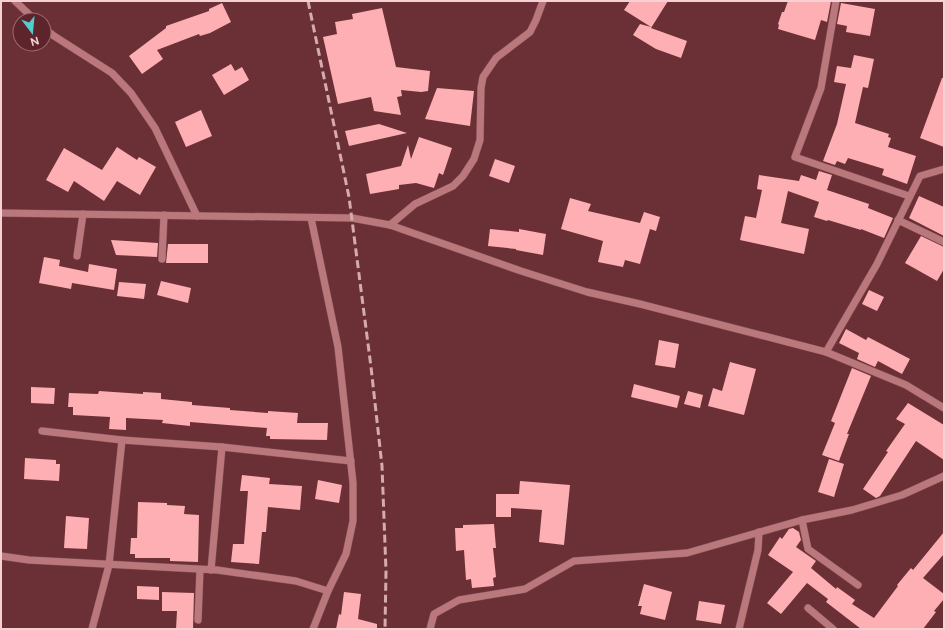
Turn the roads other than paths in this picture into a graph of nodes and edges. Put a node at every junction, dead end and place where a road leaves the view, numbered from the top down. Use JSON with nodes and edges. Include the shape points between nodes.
{"nodes":[{"id":1,"x":15,"y":1,"type":"edge"},
{"id":2,"x":543,"y":1,"type":"edge"},
{"id":3,"x":836,"y":1,"type":"edge"},
{"id":4,"x":27,"y":12,"type":"edge"},
{"id":5,"x":52,"y":34,"type":"edge"},
{"id":6,"x":944,"y":169,"type":"edge"},
{"id":7,"x":909,"y":196,"type":"junction"},
{"id":8,"x":1,"y":213,"type":"edge"},
{"id":9,"x":83,"y":214,"type":"junction"},
{"id":10,"x":164,"y":215,"type":"junction"},
{"id":11,"x":197,"y":216,"type":"junction"},
{"id":12,"x":311,"y":218,"type":"junction"},
{"id":13,"x":898,"y":220,"type":"junction"},
{"id":14,"x":390,"y":225,"type":"junction"},
{"id":15,"x":944,"y":242,"type":"edge"},
{"id":16,"x":77,"y":256,"type":"dead end"},
{"id":17,"x":162,"y":259,"type":"dead end"},
{"id":18,"x":826,"y":352,"type":"junction"},
{"id":19,"x":944,"y":408,"type":"edge"},
{"id":20,"x":42,"y":431,"type":"dead end"},
{"id":21,"x":122,"y":440,"type":"junction"},
{"id":22,"x":222,"y":447,"type":"junction"},
{"id":23,"x":351,"y":461,"type":"junction"},
{"id":24,"x":944,"y":476,"type":"edge"},
{"id":25,"x":802,"y":520,"type":"junction"},
{"id":26,"x":759,"y":532,"type":"junction"},
{"id":27,"x":1,"y":556,"type":"edge"},
{"id":28,"x":109,"y":565,"type":"junction"},
{"id":29,"x":200,"y":570,"type":"junction"},
{"id":30,"x":211,"y":570,"type":"junction"},
{"id":31,"x":858,"y":585,"type":"dead end"},
{"id":32,"x":328,"y":591,"type":"junction"},
{"id":33,"x":808,"y":608,"type":"dead end"},
{"id":34,"x":198,"y":620,"type":"dead end"},
{"id":35,"x":92,"y":629,"type":"edge"},
{"id":36,"x":313,"y":629,"type":"edge"},
{"id":37,"x":430,"y":629,"type":"edge"},
{"id":38,"x":740,"y":629,"type":"edge"},
{"id":39,"x":833,"y":629,"type":"edge"}],
"edges":[{"from":1,"to":4,"type":"street"},
{"from":2,"to":14,"type":"street","via":[[530,32],[496,58],[484,77],[481,88],[480,140],[474,159],[463,176],[453,186],[415,204]]},
{"from":3,"to":7,"type":"street","via":[[821,88],[795,157]]},
{"from":5,"to":11,"type":"street","via":[[112,73],[131,93],[155,128]]},
{"from":6,"to":7,"type":"street","via":[[920,176]]},
{"from":7,"to":13,"type":"street"},
{"from":8,"to":9,"type":"street"},
{"from":9,"to":10,"type":"street"},
{"from":9,"to":16,"type":"street"},
{"from":10,"to":11,"type":"street"},
{"from":10,"to":17,"type":"street"},
{"from":11,"to":12,"type":"street"},
{"from":12,"to":14,"type":"street","via":[[352,218]]},
{"from":12,"to":23,"type":"street","via":[[338,347]]},
{"from":13,"to":15,"type":"street"},
{"from":13,"to":18,"type":"street","via":[[877,264]]},
{"from":14,"to":18,"type":"street","via":[[587,292]]},
{"from":18,"to":19,"type":"street","via":[[906,385]]},
{"from":20,"to":21,"type":"street"},
{"from":21,"to":22,"type":"street"},
{"from":21,"to":28,"type":"street"},
{"from":22,"to":23,"type":"street"},
{"from":22,"to":30,"type":"street"},
{"from":23,"to":32,"type":"street","via":[[354,521],[346,554]]},
{"from":24,"to":25,"type":"street","via":[[902,495],[852,510]]},
{"from":25,"to":26,"type":"street"},
{"from":25,"to":31,"type":"street","via":[[808,549]]},
{"from":26,"to":37,"type":"street","via":[[687,553],[574,561],[525,589],[459,600],[434,614]]},
{"from":26,"to":38,"type":"street","via":[[758,550]]},
{"from":27,"to":28,"type":"street"},
{"from":28,"to":29,"type":"street"},
{"from":28,"to":35,"type":"street"},
{"from":29,"to":30,"type":"street"},
{"from":29,"to":34,"type":"street"},
{"from":30,"to":32,"type":"street","via":[[296,581]]},
{"from":32,"to":36,"type":"street"},
{"from":33,"to":39,"type":"street"}]}
